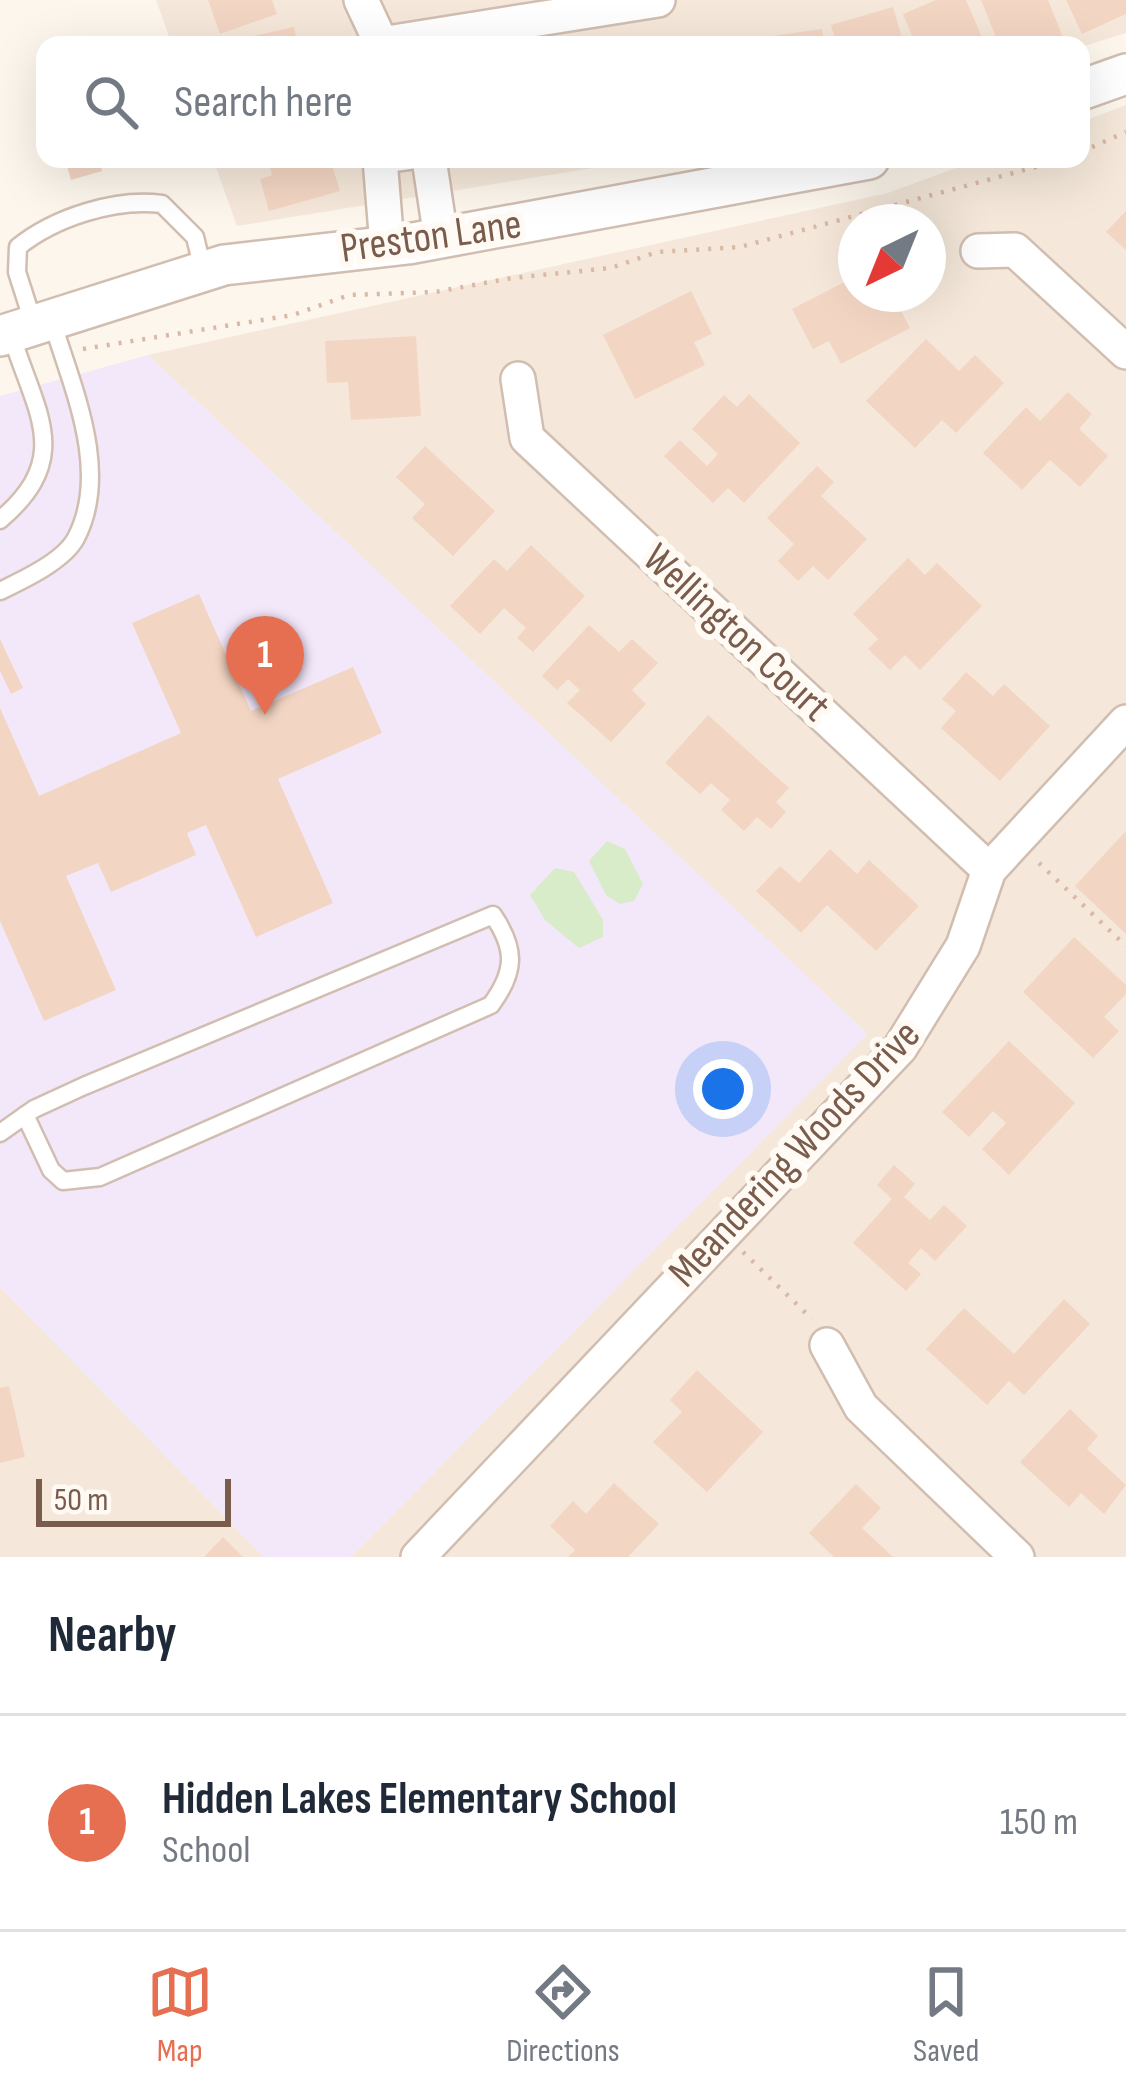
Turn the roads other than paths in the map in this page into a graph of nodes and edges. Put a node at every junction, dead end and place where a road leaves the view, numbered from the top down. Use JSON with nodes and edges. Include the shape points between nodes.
{"nodes":[{"id":1,"x":361,"y":0,"type":"edge"},
{"id":2,"x":658,"y":0,"type":"edge"},
{"id":3,"x":378,"y":36,"type":"edge"},
{"id":4,"x":437,"y":36,"type":"edge"},
{"id":5,"x":1126,"y":74,"type":"edge"},
{"id":6,"x":1090,"y":87,"type":"edge"},
{"id":7,"x":380,"y":168,"type":"edge"},
{"id":8,"x":428,"y":168,"type":"edge"},
{"id":9,"x":820,"y":168,"type":"edge"},
{"id":10,"x":441,"y":238,"type":"junction"},
{"id":11,"x":387,"y":246,"type":"junction"},
{"id":12,"x":978,"y":250,"type":"dead end"},
{"id":13,"x":204,"y":272,"type":"junction"},
{"id":14,"x":24,"y":329,"type":"edge"},
{"id":15,"x":1126,"y":352,"type":"edge"},
{"id":16,"x":518,"y":379,"type":"dead end"},
{"id":17,"x":0,"y":520,"type":"edge"},
{"id":18,"x":0,"y":591,"type":"edge"},
{"id":19,"x":1126,"y":722,"type":"edge"},
{"id":20,"x":988,"y":870,"type":"junction"},
{"id":21,"x":25,"y":1115,"type":"junction"},
{"id":22,"x":0,"y":1133,"type":"edge"},
{"id":23,"x":827,"y":1345,"type":"road end"},
{"id":24,"x":418,"y":1557,"type":"edge"},
{"id":25,"x":1017,"y":1557,"type":"edge"}],
"edges":[{"from":1,"to":3,"type":"street"},
{"from":2,"to":4,"type":"street"},
{"from":5,"to":6,"type":"street"},
{"from":7,"to":11,"type":"street"},
{"from":8,"to":10,"type":"street"},
{"from":9,"to":10,"type":"street","name":"Preston Lane"},
{"from":10,"to":11,"type":"street","name":"Preston Lane"},
{"from":11,"to":13,"type":"street","name":"Preston Lane"},
{"from":12,"to":15,"type":"street","via":[[1015,250]]},
{"from":13,"to":14,"type":"street","name":"Preston Lane"},
{"from":13,"to":14,"type":"lane","via":[[195,237],[162,204],[123,205],[44,226],[18,247]]},
{"from":14,"to":17,"type":"lane","via":[[47,449],[32,492]]},
{"from":14,"to":18,"type":"lane","via":[[86,437],[91,484],[75,541]]},
{"from":16,"to":20,"type":"street","name":"Wellington Court","via":[[527,438]]},
{"from":19,"to":20,"type":"street","name":"Meandering Woods Drive"},
{"from":20,"to":24,"type":"street","name":"Meandering Woods Drive","via":[[963,946],[901,1048]]},
{"from":21,"to":21,"type":"lane","via":[[493,915],[509,938],[507,984],[491,1005],[100,1177],[63,1181]]},
{"from":21,"to":22,"type":"lane"},
{"from":23,"to":25,"type":"street","via":[[861,1407]]}]}
